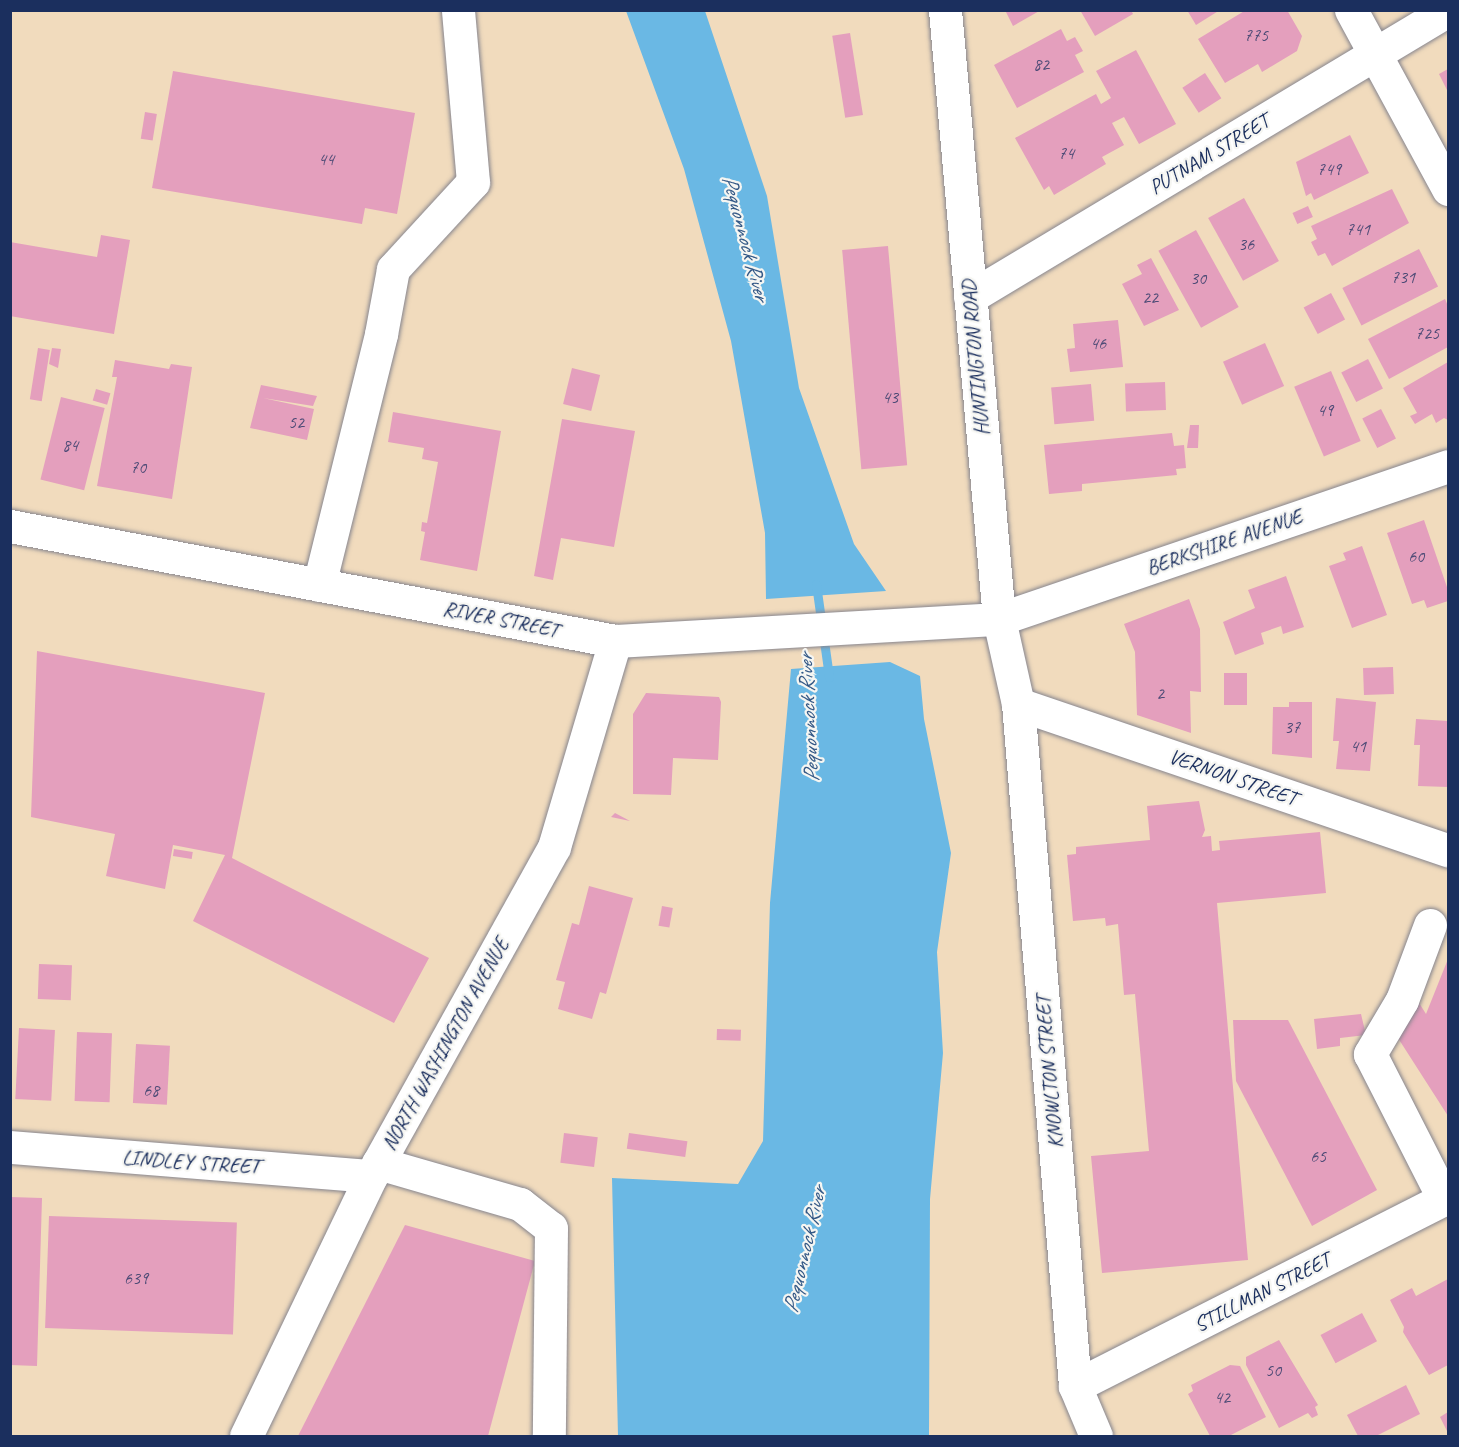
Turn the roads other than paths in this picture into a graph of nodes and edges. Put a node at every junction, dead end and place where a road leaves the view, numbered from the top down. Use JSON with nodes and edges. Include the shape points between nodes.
{"nodes":[{"id":1,"x":458,"y":10,"type":"edge"},
{"id":2,"x":945,"y":10,"type":"edge"},
{"id":3,"x":1351,"y":10,"type":"edge"},
{"id":4,"x":1448,"y":10,"type":"edge"},
{"id":5,"x":1377,"y":53,"type":"junction"},
{"id":6,"x":1449,"y":189,"type":"edge"},
{"id":7,"x":970,"y":297,"type":"junction"},
{"id":8,"x":1449,"y":466,"type":"edge"},
{"id":9,"x":10,"y":526,"type":"edge"},
{"id":10,"x":320,"y":585,"type":"junction"},
{"id":11,"x":999,"y":619,"type":"junction"},
{"id":12,"x":615,"y":641,"type":"junction"},
{"id":13,"x":1018,"y":704,"type":"junction"},
{"id":14,"x":1449,"y":850,"type":"edge"},
{"id":15,"x":1430,"y":925,"type":"dead end"},
{"id":16,"x":10,"y":1148,"type":"edge"},
{"id":17,"x":374,"y":1169,"type":"junction"},
{"id":18,"x":1446,"y":1198,"type":"edge"},
{"id":19,"x":1075,"y":1386,"type":"junction"},
{"id":20,"x":549,"y":1393,"type":"junction"},
{"id":21,"x":246,"y":1437,"type":"edge"},
{"id":22,"x":529,"y":1437,"type":"edge"},
{"id":23,"x":549,"y":1437,"type":"edge"},
{"id":24,"x":1096,"y":1437,"type":"edge"}],
"edges":[{"from":1,"to":10,"type":"main road","via":[[473,182],[393,269]]},
{"from":2,"to":7,"type":"main road","name":"HUNTINGTON ROAD"},
{"from":3,"to":5,"type":"main road"},
{"from":4,"to":5,"type":"main road","name":"PUTNAM STREET"},
{"from":5,"to":6,"type":"main road"},
{"from":5,"to":7,"type":"main road","name":"PUTNAM STREET"},
{"from":7,"to":11,"type":"main road","name":"HUNTINGTON ROAD"},
{"from":8,"to":11,"type":"main road","name":"BERKSHIRE AVENUE"},
{"from":9,"to":10,"type":"main road","name":"RIVER STREET"},
{"from":10,"to":12,"type":"main road","name":"RIVER STREET"},
{"from":11,"to":12,"type":"main road","name":"RIVER STREET"},
{"from":11,"to":13,"type":"main road","name":"HUNTINGTON ROAD"},
{"from":12,"to":17,"type":"main road","name":"NORTH WASHINGTON AVENUE","via":[[554,847]]},
{"from":13,"to":14,"type":"main road","name":"VERNON STREET"},
{"from":13,"to":19,"type":"main road","name":"KNOWLTON STREET"},
{"from":15,"to":18,"type":"main road","via":[[1402,1000],[1370,1054]]},
{"from":16,"to":17,"type":"main road","name":"LINDLEY STREET"},
{"from":17,"to":20,"type":"main road","name":"LINDLEY STREET","via":[[520,1204],[551,1228]]},
{"from":17,"to":21,"type":"main road","name":"NORTH WASHINGTON AVENUE"},
{"from":18,"to":19,"type":"main road","name":"STILLMAN STREET"},
{"from":19,"to":24,"type":"main road","name":"KNOWLTON STREET"},
{"from":20,"to":22,"type":"main road"},
{"from":20,"to":23,"type":"main road"}]}
